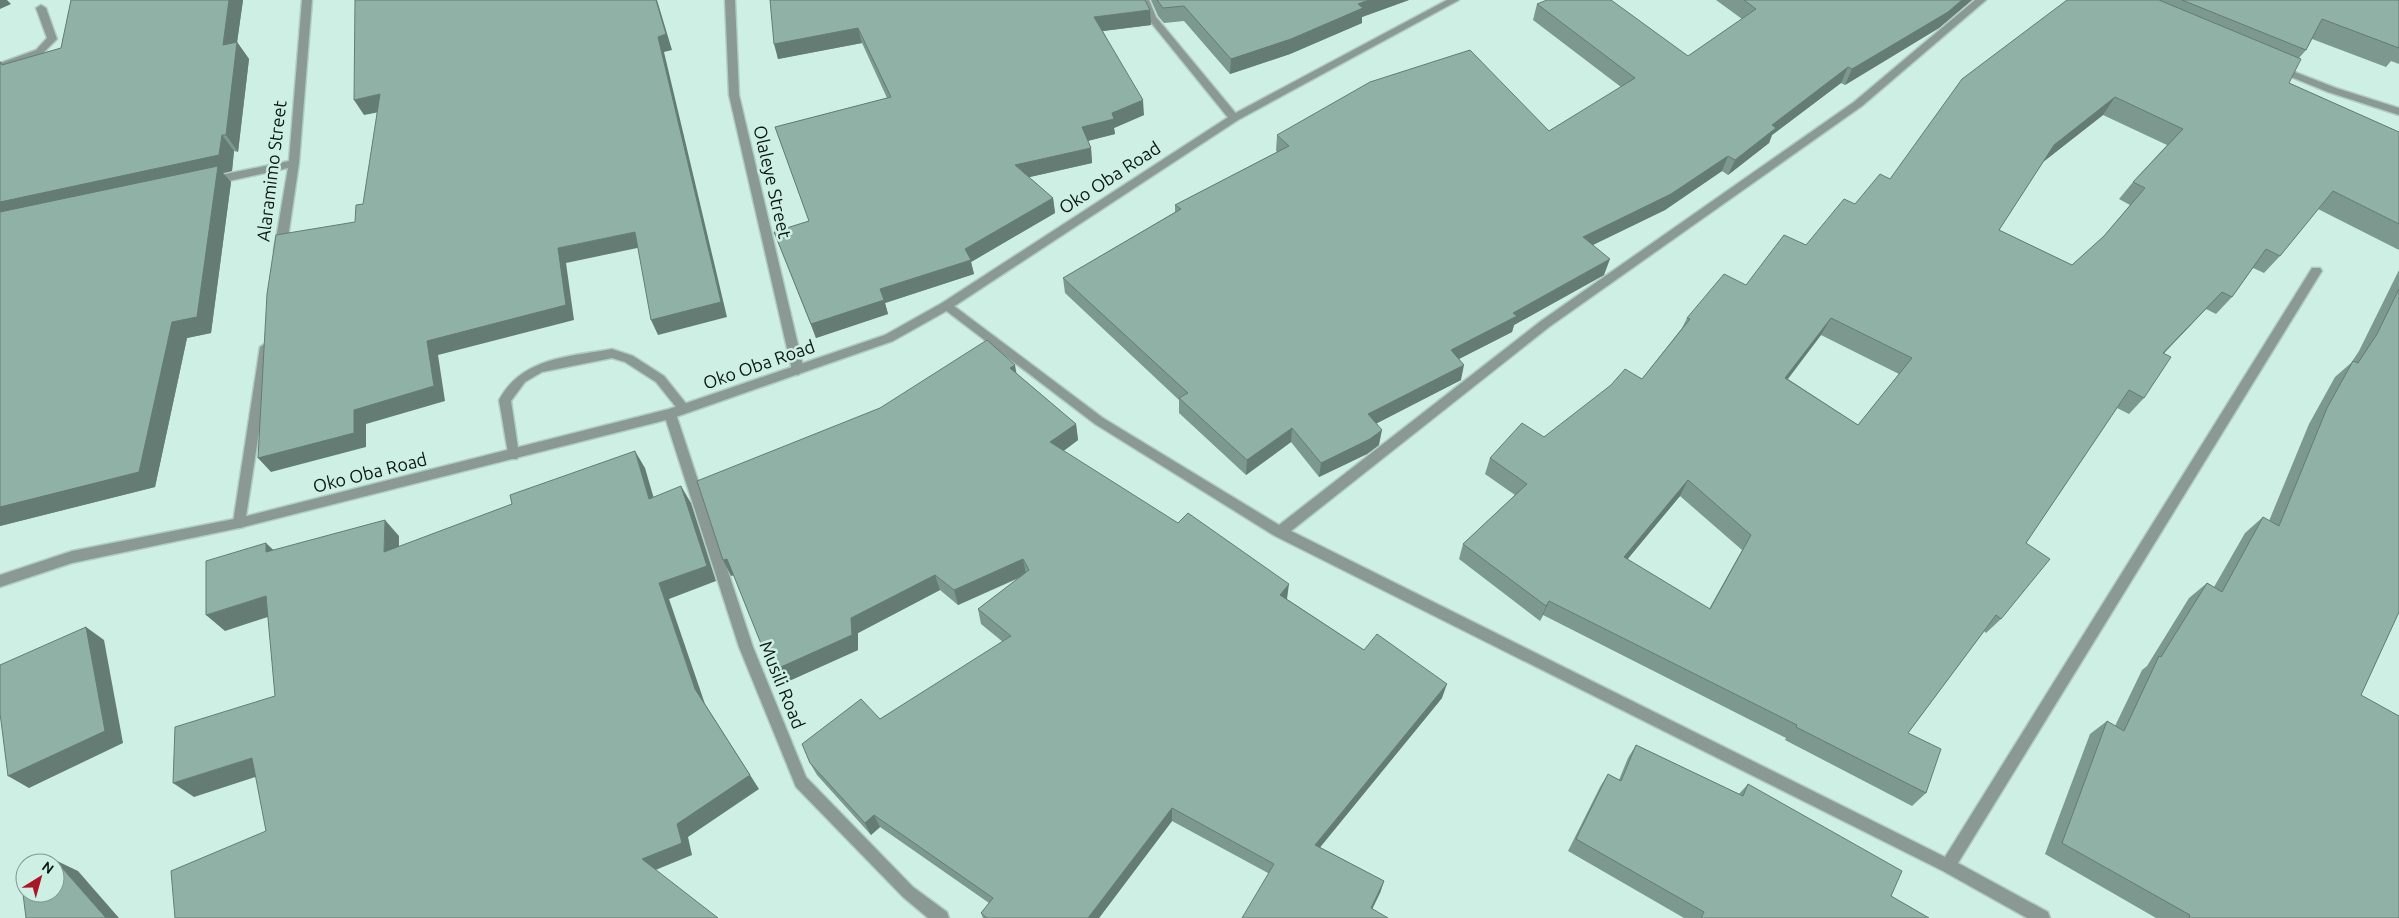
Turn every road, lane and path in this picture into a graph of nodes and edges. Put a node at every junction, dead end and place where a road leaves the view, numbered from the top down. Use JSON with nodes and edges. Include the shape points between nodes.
{"nodes":[{"id":1,"x":307,"y":0,"type":"edge"},
{"id":2,"x":730,"y":0,"type":"edge"},
{"id":3,"x":1144,"y":0,"type":"edge"},
{"id":4,"x":1454,"y":0,"type":"edge"},
{"id":5,"x":1981,"y":0,"type":"edge"},
{"id":6,"x":42,"y":8,"type":"dead end"},
{"id":7,"x":2268,"y":64,"type":"edge"},
{"id":8,"x":0,"y":66,"type":"edge"},
{"id":9,"x":2399,"y":112,"type":"edge"},
{"id":10,"x":1234,"y":118,"type":"junction"},
{"id":11,"x":294,"y":163,"type":"junction"},
{"id":12,"x":199,"y":183,"type":"edge"},
{"id":13,"x":279,"y":260,"type":"edge"},
{"id":14,"x":2316,"y":270,"type":"dead end"},
{"id":15,"x":946,"y":306,"type":"junction"},
{"id":16,"x":267,"y":338,"type":"edge"},
{"id":17,"x":798,"y":370,"type":"junction"},
{"id":18,"x":677,"y":411,"type":"junction"},
{"id":19,"x":513,"y":455,"type":"junction"},
{"id":20,"x":238,"y":524,"type":"junction"},
{"id":21,"x":1280,"y":532,"type":"junction"},
{"id":22,"x":0,"y":581,"type":"edge"},
{"id":23,"x":1948,"y":866,"type":"junction"},
{"id":24,"x":942,"y":918,"type":"edge"},
{"id":25,"x":2042,"y":918,"type":"edge"}],
"edges":[{"from":1,"to":11,"type":"street","name":"Alaramimo Street"},
{"from":2,"to":17,"type":"street","name":"Olaleye Street","via":[[734,96]]},
{"from":3,"to":10,"type":"street","via":[[1152,18]]},
{"from":4,"to":10,"type":"street","name":"Oko Oba Road"},
{"from":5,"to":21,"type":"street","via":[[1858,104],[1545,324]]},
{"from":6,"to":8,"type":"street","via":[[52,39],[39,52]]},
{"from":7,"to":9,"type":"street"},
{"from":10,"to":15,"type":"street","name":"Oko Oba Road"},
{"from":11,"to":12,"type":"street"},
{"from":11,"to":13,"type":"street","name":"Alaramimo Street"},
{"from":14,"to":23,"type":"street"},
{"from":15,"to":17,"type":"street","name":"Oko Oba Road","via":[[888,338]]},
{"from":15,"to":21,"type":"street","via":[[1099,421]]},
{"from":16,"to":20,"type":"street"},
{"from":17,"to":18,"type":"street","name":"Oko Oba Road"},
{"from":18,"to":19,"type":"street","name":"Oko Oba Road"},
{"from":18,"to":19,"type":"street","via":[[660,379],[629,359],[612,354],[539,368],[521,379],[505,400]]},
{"from":18,"to":24,"type":"street","name":"Musili Road","via":[[746,647],[801,782],[908,892]]},
{"from":19,"to":20,"type":"street","name":"Oko Oba Road"},
{"from":20,"to":22,"type":"street","name":"Oko Oba Road","via":[[72,557]]},
{"from":21,"to":23,"type":"street"},
{"from":23,"to":25,"type":"street"}]}
